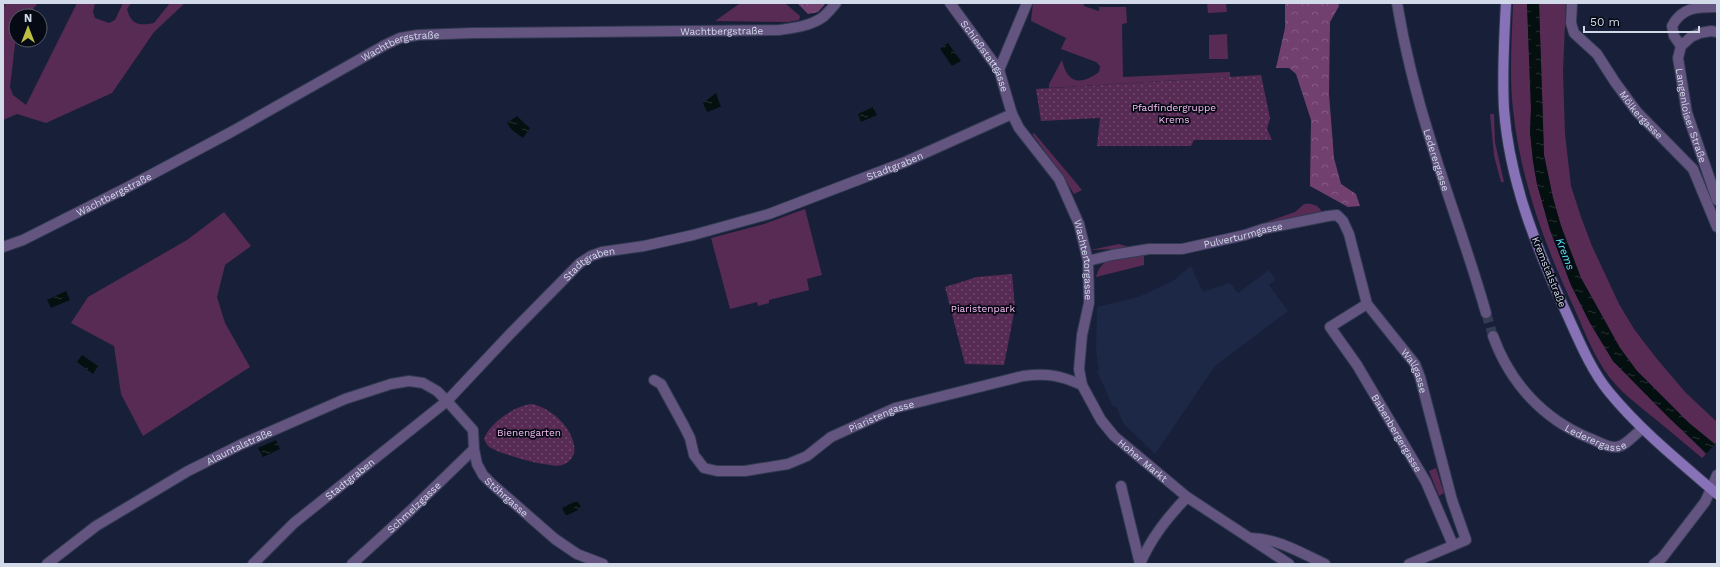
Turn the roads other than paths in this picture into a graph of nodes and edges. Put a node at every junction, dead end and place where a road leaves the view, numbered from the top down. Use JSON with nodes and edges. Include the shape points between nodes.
{"nodes":[{"id":1,"x":836,"y":3,"type":"edge"},
{"id":2,"x":950,"y":3,"type":"edge"},
{"id":3,"x":1027,"y":3,"type":"edge"},
{"id":4,"x":1396,"y":3,"type":"edge"},
{"id":5,"x":1506,"y":3,"type":"edge"},
{"id":6,"x":1572,"y":3,"type":"edge"},
{"id":7,"x":1717,"y":7,"type":"edge"},
{"id":8,"x":1717,"y":32,"type":"edge"},
{"id":9,"x":1681,"y":46,"type":"junction"},
{"id":10,"x":999,"y":70,"type":"junction"},
{"id":11,"x":1012,"y":114,"type":"junction"},
{"id":12,"x":1717,"y":200,"type":"edge"},
{"id":13,"x":1337,"y":215,"type":"joint"},
{"id":14,"x":1717,"y":227,"type":"edge"},
{"id":15,"x":3,"y":247,"type":"edge"},
{"id":16,"x":1088,"y":261,"type":"junction"},
{"id":17,"x":1367,"y":304,"type":"junction"},
{"id":18,"x":1486,"y":313,"type":"tunnel mouth"},
{"id":19,"x":1493,"y":336,"type":"tunnel mouth"},
{"id":20,"x":654,"y":380,"type":"dead end"},
{"id":21,"x":1082,"y":385,"type":"junction"},
{"id":22,"x":447,"y":401,"type":"junction"},
{"id":23,"x":1101,"y":420,"type":"joint"},
{"id":24,"x":1642,"y":429,"type":"junction"},
{"id":25,"x":474,"y":449,"type":"junction"},
{"id":26,"x":1717,"y":475,"type":"edge"},
{"id":27,"x":1121,"y":486,"type":"dead end"},
{"id":28,"x":1714,"y":491,"type":"edge"},
{"id":29,"x":1187,"y":497,"type":"junction"},
{"id":30,"x":1250,"y":538,"type":"junction"},
{"id":31,"x":1453,"y":545,"type":"junction"},
{"id":32,"x":47,"y":564,"type":"edge"},
{"id":33,"x":253,"y":564,"type":"edge"},
{"id":34,"x":352,"y":564,"type":"edge"},
{"id":35,"x":603,"y":564,"type":"edge"},
{"id":36,"x":1140,"y":564,"type":"edge"},
{"id":37,"x":1289,"y":564,"type":"edge"},
{"id":38,"x":1325,"y":564,"type":"edge"},
{"id":39,"x":1409,"y":564,"type":"edge"},
{"id":40,"x":1654,"y":564,"type":"edge"}],
"edges":[{"from":1,"to":15,"type":"street","name":"Wachtbergstraße","via":[[823,17],[812,23],[779,30],[473,33],[400,38],[128,187],[23,240]]},
{"from":2,"to":10,"type":"street","name":"Schießstattgasse"},
{"from":3,"to":10,"type":"street"},
{"from":4,"to":18,"type":"street","name":"Lederergasse","via":[[1405,51],[1432,144]]},
{"from":5,"to":24,"type":"main road","name":"Kremstalstraße","via":[[1504,109],[1517,181],[1529,223],[1584,352],[1609,392]]},
{"from":6,"to":14,"type":"street","name":"Mölkergasse","via":[[1571,23],[1574,33],[1597,54],[1637,112],[1693,169]]},
{"from":7,"to":9,"type":"street","via":[[1700,7],[1677,17],[1672,26],[1674,36]]},
{"from":8,"to":9,"type":"street","via":[[1700,32]]},
{"from":9,"to":12,"type":"street","name":"Langenloiser Straße","via":[[1678,58],[1687,113]]},
{"from":10,"to":11,"type":"street","name":"Schießstattgasse"},
{"from":11,"to":16,"type":"street","name":"Wachtertorgasse","via":[[1019,128],[1059,179],[1079,224]]},
{"from":11,"to":22,"type":"street","name":"Stadtgraben","via":[[905,162],[769,214],[693,235],[590,256],[580,263]]},
{"from":13,"to":16,"type":"street","name":"Pulverturmgasse","via":[[1263,229],[1182,249],[1148,249]]},
{"from":13,"to":17,"type":"street","name":"Wallgasse","via":[[1343,220],[1349,234]]},
{"from":16,"to":21,"type":"street","name":"Wachtertorgasse","via":[[1090,303],[1079,354]]},
{"from":17,"to":31,"type":"street","name":"Wallgasse","via":[[1415,364],[1420,377],[1452,500],[1466,540]]},
{"from":17,"to":31,"type":"street","name":"Babenbergergasse","via":[[1330,327],[1400,435],[1434,498]]},
{"from":19,"to":24,"type":"street","name":"Lederergasse","via":[[1526,394],[1546,413],[1574,432],[1616,448]]},
{"from":20,"to":21,"type":"street","name":"Piaristengasse","via":[[661,384],[684,426],[694,455],[704,468],[717,472],[745,472],[788,464],[808,456],[831,437],[895,408],[1023,376],[1042,374],[1065,378]]},
{"from":21,"to":23,"type":"street","name":"Wachtertorgasse"},
{"from":22,"to":25,"type":"street","name":"Stöhrgasse","via":[[473,430]]},
{"from":22,"to":32,"type":"street","name":"Alauntalstraße","via":[[423,383],[409,381],[391,384],[346,399],[249,441],[188,471],[96,526]]},
{"from":22,"to":33,"type":"street","name":"Stadtgraben","via":[[294,523]]},
{"from":23,"to":29,"type":"street","name":"Hoher Markt","via":[[1114,436]]},
{"from":24,"to":28,"type":"main road","name":"Kremstalstraße"},
{"from":25,"to":34,"type":"street","name":"Schmelzgasse"},
{"from":25,"to":35,"type":"street","name":"Stöhrgasse","via":[[482,474],[513,504],[577,554]]},
{"from":26,"to":28,"type":"street"},
{"from":27,"to":36,"type":"street"},
{"from":28,"to":40,"type":"street","via":[[1662,558]]},
{"from":29,"to":30,"type":"street","name":"Hoher Markt"},
{"from":29,"to":36,"type":"street","via":[[1158,530]]},
{"from":30,"to":37,"type":"street","name":"Hoher Markt"},
{"from":30,"to":38,"type":"street","via":[[1276,541]]},
{"from":31,"to":39,"type":"street"}]}
